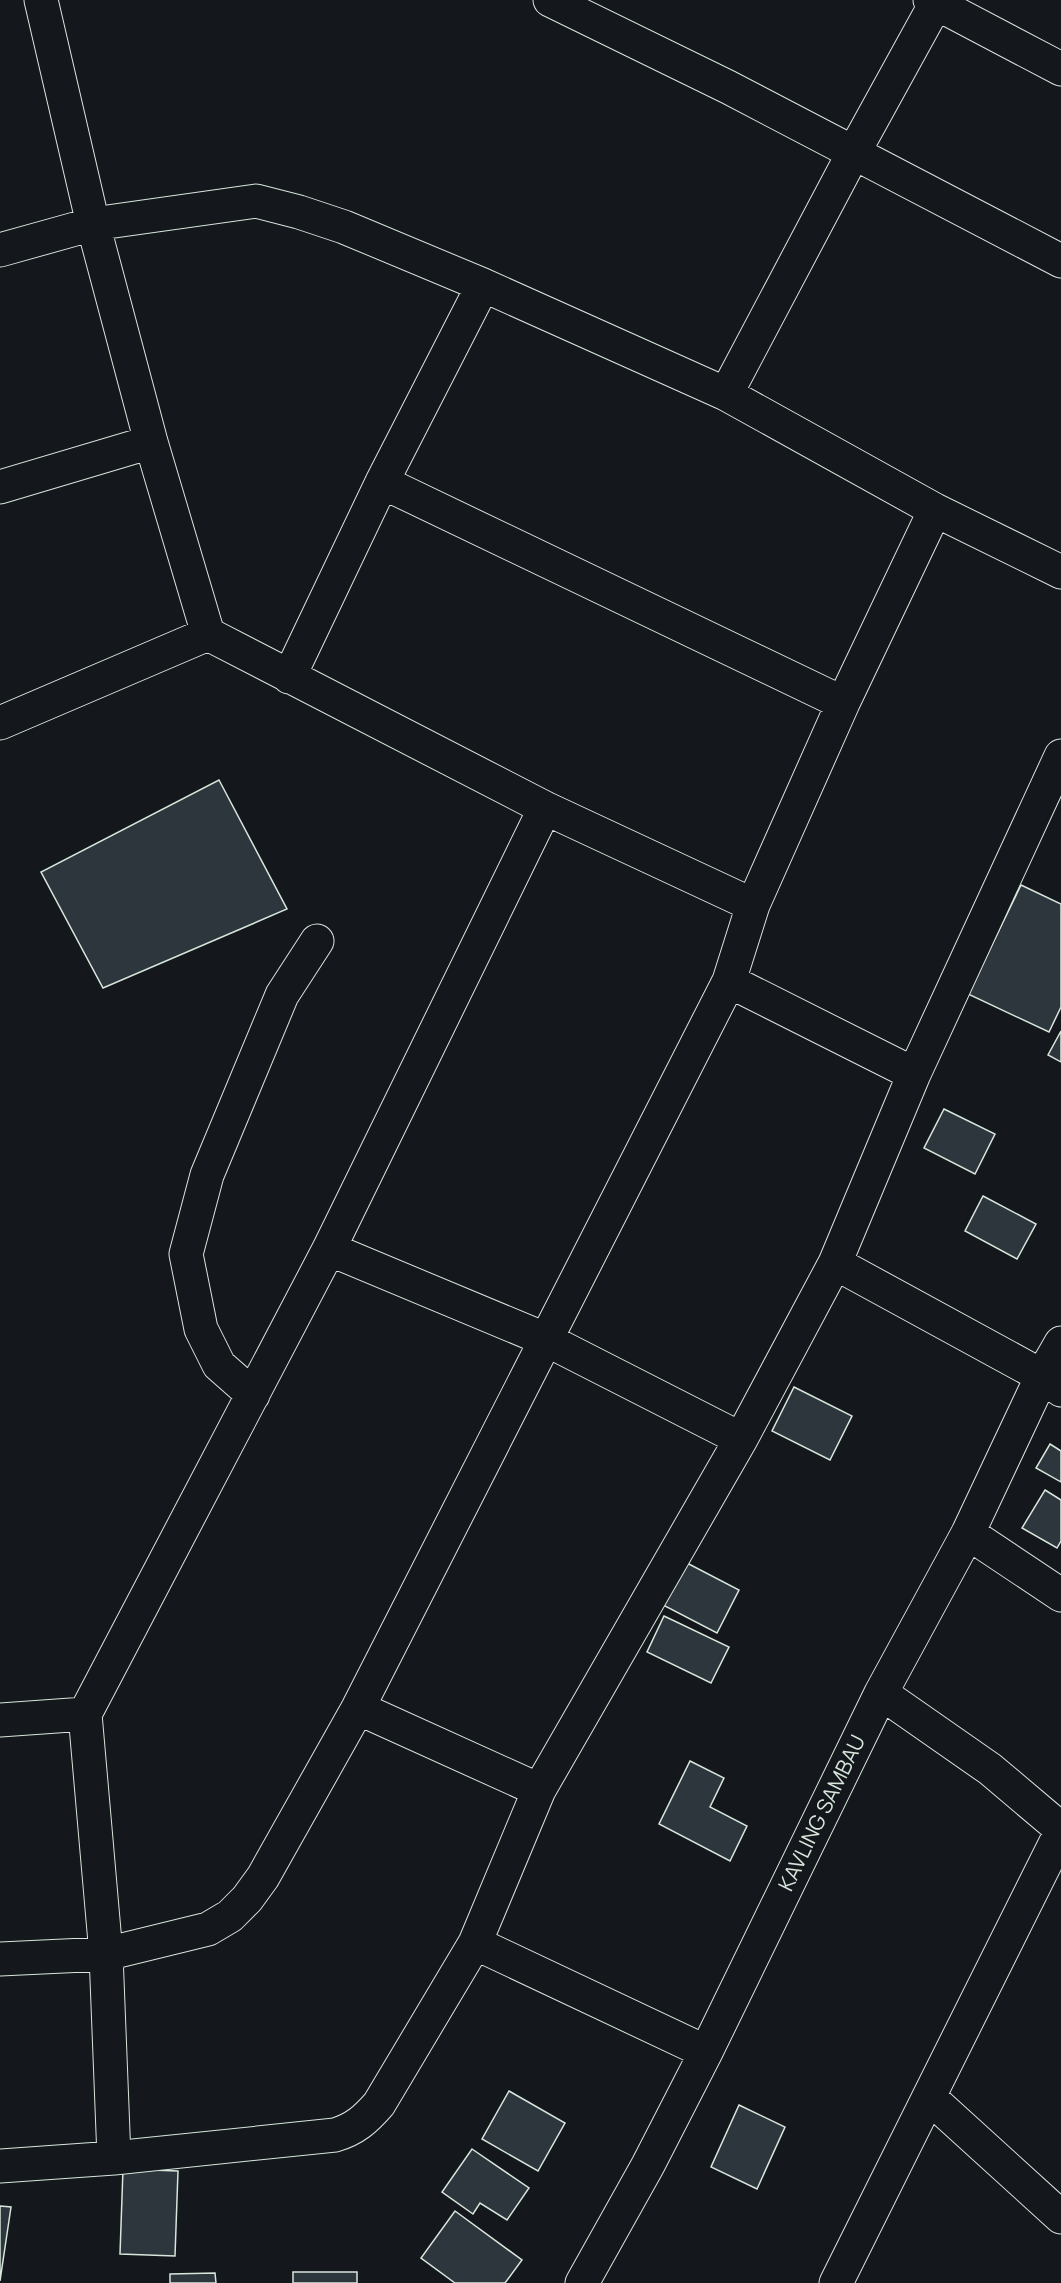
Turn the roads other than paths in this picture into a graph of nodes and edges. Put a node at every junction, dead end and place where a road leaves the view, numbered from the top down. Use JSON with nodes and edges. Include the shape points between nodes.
{"nodes":[{"id":1,"x":41,"y":0,"type":"edge"},
{"id":2,"x":550,"y":0,"type":"edge"},
{"id":3,"x":933,"y":2,"type":"edge"},
{"id":4,"x":1061,"y":69,"type":"edge"},
{"id":5,"x":854,"y":152,"type":"junction"},
{"id":6,"x":93,"y":224,"type":"junction"},
{"id":7,"x":0,"y":250,"type":"edge"},
{"id":8,"x":1061,"y":261,"type":"edge"},
{"id":9,"x":483,"y":285,"type":"junction"},
{"id":10,"x":726,"y":394,"type":"junction"},
{"id":11,"x":151,"y":442,"type":"junction"},
{"id":12,"x":382,"y":482,"type":"junction"},
{"id":13,"x":0,"y":487,"type":"edge"},
{"id":14,"x":935,"y":510,"type":"junction"},
{"id":15,"x":1061,"y":572,"type":"edge"},
{"id":16,"x":208,"y":634,"type":"junction"},
{"id":17,"x":289,"y":677,"type":"junction"},
{"id":18,"x":843,"y":703,"type":"junction"},
{"id":19,"x":0,"y":723,"type":"edge"},
{"id":20,"x":1061,"y":756,"type":"edge"},
{"id":21,"x":545,"y":808,"type":"junction"},
{"id":22,"x":753,"y":905,"type":"junction"},
{"id":23,"x":317,"y":941,"type":"dead end"},
{"id":24,"x":729,"y":981,"type":"junction"},
{"id":25,"x":914,"y":1074,"type":"junction"},
{"id":26,"x":330,"y":1248,"type":"junction"},
{"id":27,"x":835,"y":1263,"type":"junction"},
{"id":28,"x":547,"y":1340,"type":"junction"},
{"id":29,"x":1061,"y":1342,"type":"edge"},
{"id":30,"x":1052,"y":1383,"type":"edge"},
{"id":31,"x":253,"y":1395,"type":"junction"},
{"id":32,"x":741,"y":1439,"type":"junction"},
{"id":33,"x":968,"y":1533,"type":"junction"},
{"id":34,"x":1061,"y":1595,"type":"edge"},
{"id":35,"x":881,"y":1693,"type":"junction"},
{"id":36,"x":358,"y":1708,"type":"junction"},
{"id":37,"x":85,"y":1714,"type":"junction"},
{"id":38,"x":0,"y":1720,"type":"edge"},
{"id":39,"x":539,"y":1790,"type":"junction"},
{"id":40,"x":1061,"y":1831,"type":"edge"},
{"id":41,"x":476,"y":1943,"type":"junction"},
{"id":42,"x":106,"y":1954,"type":"junction"},
{"id":43,"x":0,"y":1959,"type":"edge"},
{"id":44,"x":706,"y":2052,"type":"junction"},
{"id":45,"x":929,"y":2097,"type":"junction"},
{"id":46,"x":114,"y":2158,"type":"junction"},
{"id":47,"x":0,"y":2166,"type":"edge"},
{"id":48,"x":1061,"y":2217,"type":"edge"},
{"id":49,"x":582,"y":2283,"type":"edge"},
{"id":50,"x":836,"y":2283,"type":"edge"}],
"edges":[{"from":1,"to":6,"type":"street"},
{"from":2,"to":5,"type":"street"},
{"from":3,"to":4,"type":"street"},
{"from":3,"to":5,"type":"street"},
{"from":5,"to":8,"type":"street"},
{"from":5,"to":10,"type":"street"},
{"from":6,"to":7,"type":"street"},
{"from":6,"to":9,"type":"street","via":[[256,201],[344,226]]},
{"from":6,"to":11,"type":"street"},
{"from":9,"to":10,"type":"street"},
{"from":9,"to":12,"type":"street"},
{"from":10,"to":14,"type":"street"},
{"from":11,"to":13,"type":"street"},
{"from":11,"to":16,"type":"street"},
{"from":12,"to":17,"type":"street"},
{"from":12,"to":18,"type":"street"},
{"from":14,"to":15,"type":"street"},
{"from":14,"to":18,"type":"street"},
{"from":16,"to":17,"type":"street"},
{"from":16,"to":19,"type":"street"},
{"from":17,"to":21,"type":"street"},
{"from":18,"to":22,"type":"street"},
{"from":20,"to":25,"type":"street"},
{"from":21,"to":22,"type":"street"},
{"from":21,"to":26,"type":"street"},
{"from":22,"to":24,"type":"street"},
{"from":23,"to":31,"type":"street","via":[[282,995],[207,1175],[186,1254],[201,1329],[219,1365]]},
{"from":24,"to":25,"type":"street"},
{"from":24,"to":28,"type":"street"},
{"from":25,"to":27,"type":"street"},
{"from":26,"to":28,"type":"street"},
{"from":26,"to":31,"type":"street"},
{"from":27,"to":30,"type":"street"},
{"from":27,"to":32,"type":"street"},
{"from":28,"to":32,"type":"street"},
{"from":28,"to":36,"type":"street"},
{"from":29,"to":30,"type":"street","name":"KAVLING SAMBAU"},
{"from":30,"to":33,"type":"street","name":"KAVLING SAMBAU"},
{"from":31,"to":37,"type":"street"},
{"from":32,"to":39,"type":"street"},
{"from":33,"to":34,"type":"street"},
{"from":33,"to":35,"type":"street","name":"KAVLING SAMBAU"},
{"from":35,"to":40,"type":"street","via":[[990,1769]]},
{"from":35,"to":44,"type":"street","name":"KAVLING SAMBAU"},
{"from":36,"to":39,"type":"street"},
{"from":36,"to":42,"type":"street","via":[[262,1877],[230,1916],[208,1929]]},
{"from":37,"to":38,"type":"street"},
{"from":37,"to":42,"type":"street"},
{"from":39,"to":41,"type":"street"},
{"from":40,"to":45,"type":"street"},
{"from":41,"to":44,"type":"street"},
{"from":41,"to":46,"type":"street","via":[[379,2104],[350,2130],[335,2135]]},
{"from":42,"to":43,"type":"street"},
{"from":42,"to":46,"type":"street"},
{"from":44,"to":49,"type":"street","name":"KAVLING SAMBAU"},
{"from":45,"to":48,"type":"street"},
{"from":45,"to":50,"type":"street"},
{"from":46,"to":47,"type":"street"}]}
